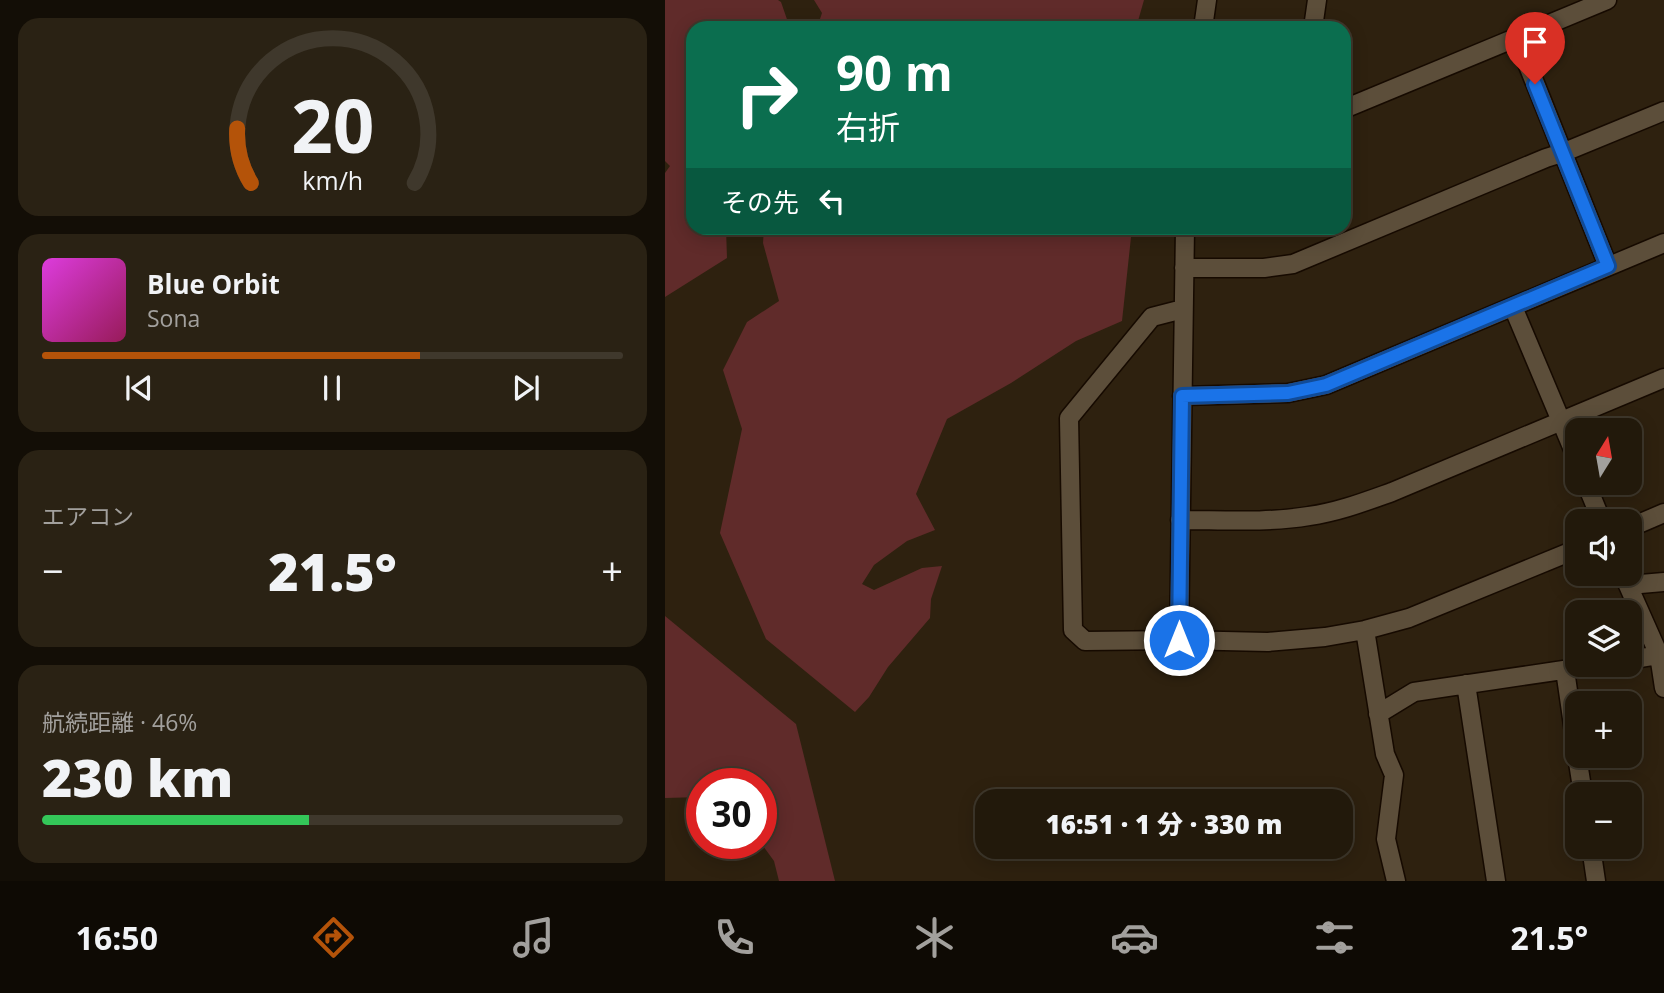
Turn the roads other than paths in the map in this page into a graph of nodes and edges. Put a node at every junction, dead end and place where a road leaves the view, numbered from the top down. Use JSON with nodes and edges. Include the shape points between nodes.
{"nodes":[{"id":1,"x":1207,"y":0,"type":"edge"},
{"id":2,"x":1317,"y":0,"type":"edge"},
{"id":3,"x":1607,"y":0,"type":"edge"},
{"id":4,"x":1204,"y":21,"type":"edge"},
{"id":5,"x":1314,"y":21,"type":"edge"},
{"id":6,"x":1517,"y":38,"type":"junction"},
{"id":7,"x":1351,"y":105,"type":"edge"},
{"id":8,"x":1664,"y":111,"type":"edge"},
{"id":9,"x":1562,"y":153,"type":"junction"},
{"id":10,"x":1185,"y":235,"type":"edge"},
{"id":11,"x":1664,"y":243,"type":"edge"},
{"id":12,"x":1608,"y":266,"type":"junction"},
{"id":13,"x":1184,"y":268,"type":"junction"},
{"id":14,"x":1513,"y":307,"type":"junction"},
{"id":15,"x":1184,"y":309,"type":"junction"},
{"id":16,"x":1664,"y":378,"type":"edge"},
{"id":17,"x":1182,"y":396,"type":"junction"},
{"id":18,"x":1561,"y":421,"type":"junction"},
{"id":19,"x":1565,"y":430,"type":"edge"},
{"id":20,"x":1664,"y":513,"type":"edge"},
{"id":21,"x":1180,"y":520,"type":"junction"},
{"id":22,"x":1642,"y":522,"type":"edge"},
{"id":23,"x":1565,"y":555,"type":"edge"},
{"id":24,"x":1642,"y":581,"type":"edge"},
{"id":25,"x":1664,"y":582,"type":"edge"},
{"id":26,"x":1629,"y":586,"type":"edge"},
{"id":27,"x":1365,"y":630,"type":"junction"},
{"id":28,"x":1179,"y":640,"type":"junction"},
{"id":29,"x":1661,"y":654,"type":"edge"},
{"id":30,"x":1642,"y":658,"type":"edge"},
{"id":31,"x":1565,"y":670,"type":"edge"},
{"id":32,"x":1467,"y":684,"type":"junction"},
{"id":33,"x":1664,"y":688,"type":"edge"},
{"id":34,"x":1378,"y":714,"type":"junction"},
{"id":35,"x":1593,"y":859,"type":"edge"},
{"id":36,"x":1396,"y":881,"type":"edge"},
{"id":37,"x":1496,"y":881,"type":"edge"},
{"id":38,"x":1596,"y":881,"type":"edge"}],
"edges":[{"from":1,"to":4,"type":"street"},
{"from":2,"to":5,"type":"street"},
{"from":3,"to":6,"type":"street"},
{"from":6,"to":7,"type":"street"},
{"from":6,"to":9,"type":"street"},
{"from":8,"to":9,"type":"street"},
{"from":9,"to":12,"type":"street"},
{"from":9,"to":13,"type":"street","via":[[1293,264]]},
{"from":10,"to":13,"type":"street"},
{"from":11,"to":12,"type":"street"},
{"from":12,"to":14,"type":"street"},
{"from":13,"to":15,"type":"street"},
{"from":14,"to":17,"type":"street","via":[[1326,385],[1288,393]]},
{"from":14,"to":18,"type":"street"},
{"from":15,"to":17,"type":"street"},
{"from":15,"to":28,"type":"street","via":[[1152,317],[1069,418],[1073,630],[1085,641]]},
{"from":16,"to":18,"type":"street"},
{"from":17,"to":21,"type":"street"},
{"from":18,"to":19,"type":"street"},
{"from":18,"to":21,"type":"street","via":[[1349,508],[1267,520]]},
{"from":20,"to":22,"type":"street"},
{"from":21,"to":28,"type":"street"},
{"from":23,"to":27,"type":"street","via":[[1409,618]]},
{"from":24,"to":25,"type":"street"},
{"from":26,"to":29,"type":"street"},
{"from":27,"to":28,"type":"street","via":[[1268,642]]},
{"from":27,"to":34,"type":"street"},
{"from":29,"to":30,"type":"street"},
{"from":29,"to":33,"type":"street"},
{"from":31,"to":32,"type":"street"},
{"from":32,"to":34,"type":"street","via":[[1414,692]]},
{"from":32,"to":37,"type":"street"},
{"from":34,"to":36,"type":"street","via":[[1394,775],[1386,839]]},
{"from":35,"to":38,"type":"street"}]}
